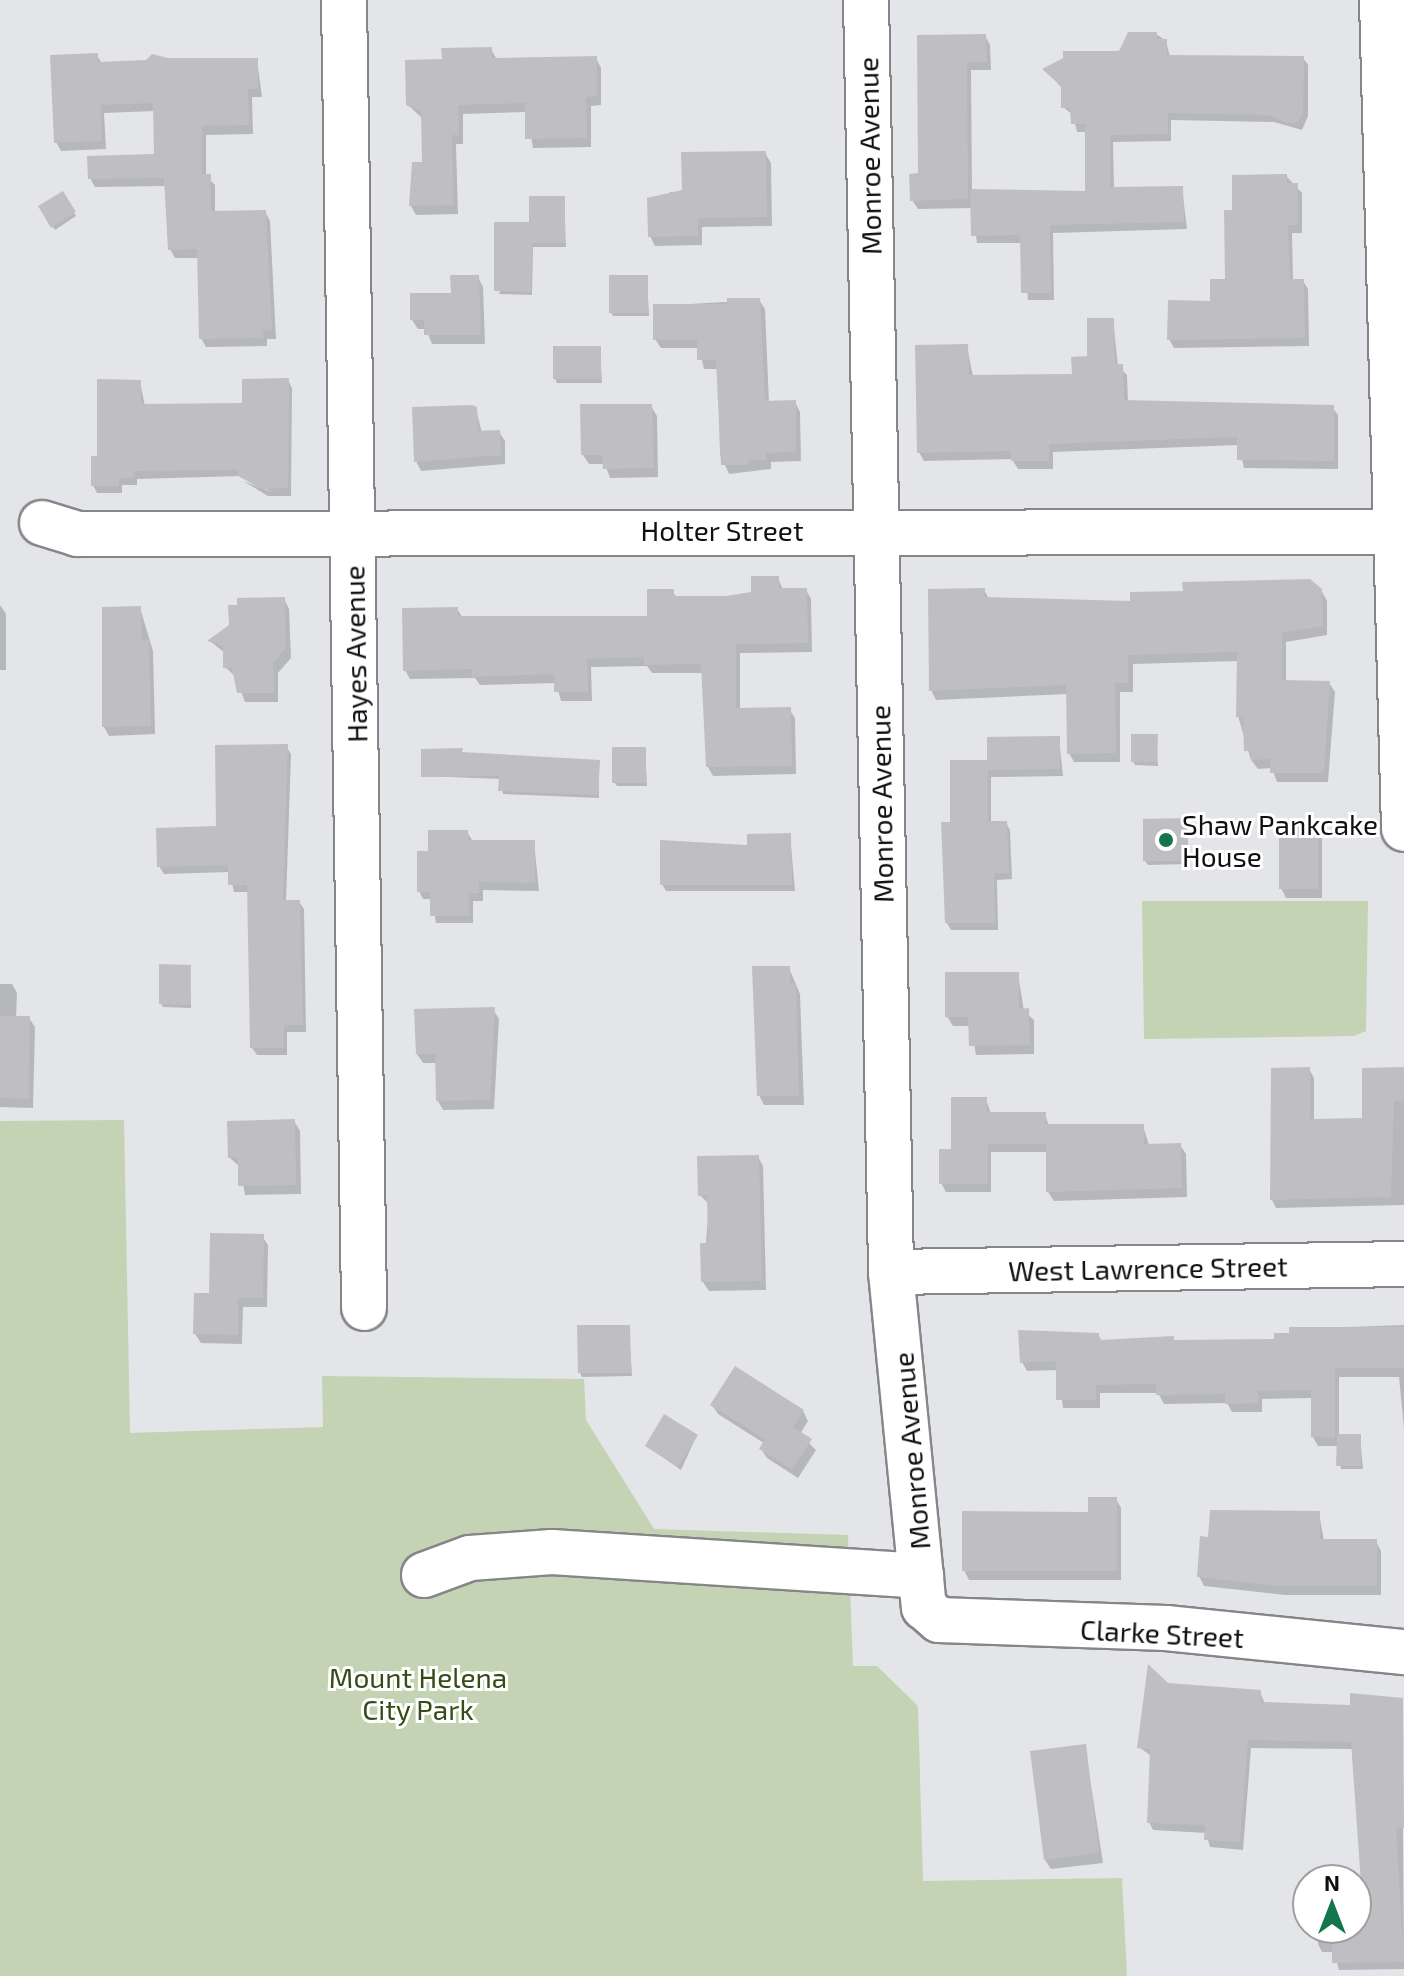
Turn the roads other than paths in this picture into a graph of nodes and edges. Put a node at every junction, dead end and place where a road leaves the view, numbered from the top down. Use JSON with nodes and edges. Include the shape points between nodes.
{"nodes":[{"id":1,"x":344,"y":0,"type":"edge"},
{"id":2,"x":866,"y":0,"type":"edge"},
{"id":3,"x":1382,"y":0,"type":"edge"},
{"id":4,"x":42,"y":523,"type":"dead end"},
{"id":5,"x":354,"y":529,"type":"junction"},
{"id":6,"x":875,"y":530,"type":"junction"},
{"id":7,"x":1400,"y":532,"type":"edge"},
{"id":8,"x":1404,"y":829,"type":"edge"},
{"id":9,"x":1404,"y":1264,"type":"edge"},
{"id":10,"x":891,"y":1272,"type":"junction"},
{"id":11,"x":364,"y":1308,"type":"dead end"},
{"id":12,"x":424,"y":1575,"type":"dead end"},
{"id":13,"x":923,"y":1591,"type":"junction"},
{"id":14,"x":1404,"y":1652,"type":"edge"}],
"edges":[{"from":1,"to":5,"type":"street","name":"Hayes Avenue"},
{"from":2,"to":6,"type":"street","name":"Monroe Avenue"},
{"from":3,"to":7,"type":"street"},
{"from":4,"to":5,"type":"street","name":"Holter Street","via":[[77,534]]},
{"from":5,"to":6,"type":"street","name":"Holter Street"},
{"from":5,"to":11,"type":"street","name":"Hayes Avenue"},
{"from":6,"to":7,"type":"street","name":"Holter Street"},
{"from":6,"to":10,"type":"street","name":"Monroe Avenue"},
{"from":7,"to":8,"type":"street"},
{"from":9,"to":10,"type":"street","name":"West Lawrence Street"},
{"from":10,"to":13,"type":"street","name":"Monroe Avenue"},
{"from":12,"to":13,"type":"street","name":"Clarke Street","via":[[470,1558],[552,1552]]},
{"from":13,"to":14,"type":"street","name":"Clarke Street","via":[[939,1620],[1166,1628]]}]}
